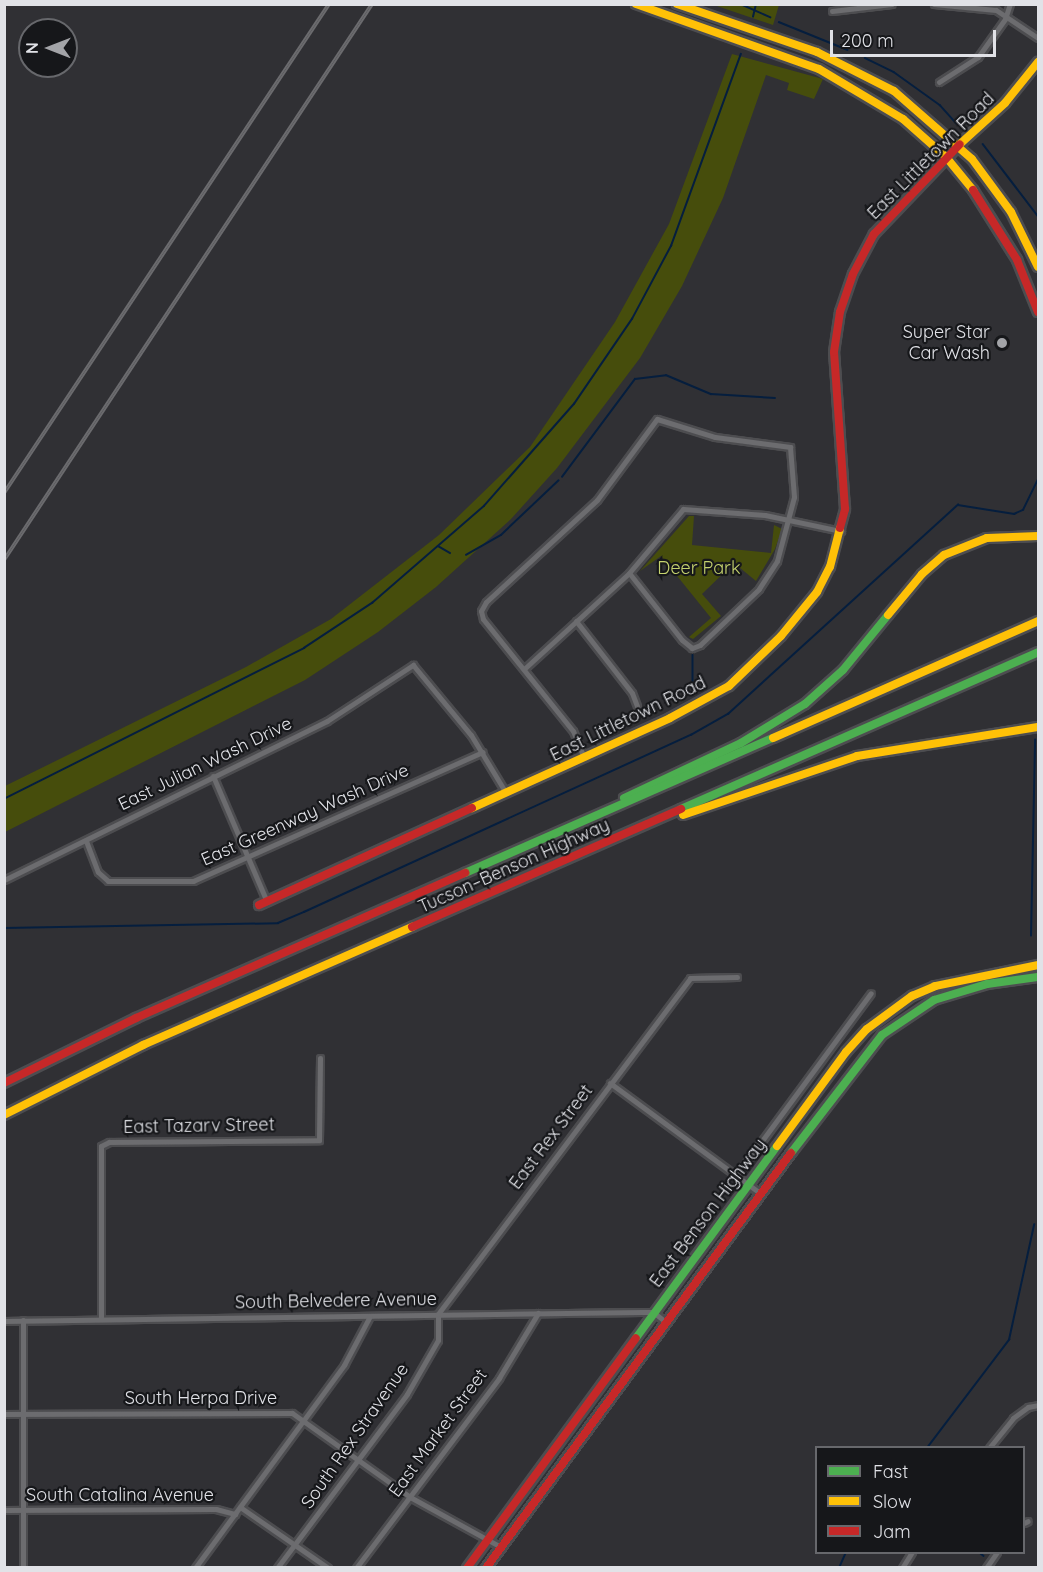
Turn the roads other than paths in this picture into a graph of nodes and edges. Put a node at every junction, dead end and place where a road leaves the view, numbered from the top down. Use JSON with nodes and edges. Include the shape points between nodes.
{"nodes":[{"id":1,"x":636,"y":4,"type":"edge"},
{"id":2,"x":677,"y":4,"type":"edge"},
{"id":3,"x":892,"y":4,"type":"edge"},
{"id":4,"x":934,"y":4,"type":"edge"},
{"id":5,"x":1010,"y":4,"type":"edge"},
{"id":6,"x":832,"y":11,"type":"dead end"},
{"id":7,"x":1005,"y":19,"type":"junction"},
{"id":8,"x":1038,"y":38,"type":"edge"},
{"id":9,"x":1038,"y":62,"type":"edge"},
{"id":10,"x":939,"y":82,"type":"dead end"},
{"id":11,"x":958,"y":145,"type":"junction"},
{"id":12,"x":946,"y":157,"type":"junction"},
{"id":13,"x":1038,"y":267,"type":"edge"},
{"id":14,"x":1038,"y":312,"type":"edge"},
{"id":15,"x":790,"y":521,"type":"junction"},
{"id":16,"x":841,"y":531,"type":"junction"},
{"id":17,"x":1038,"y":536,"type":"edge"},
{"id":18,"x":629,"y":573,"type":"junction"},
{"id":19,"x":576,"y":621,"type":"junction"},
{"id":20,"x":1038,"y":621,"type":"edge"},
{"id":21,"x":1038,"y":652,"type":"edge"},
{"id":22,"x":524,"y":669,"type":"junction"},
{"id":23,"x":637,"y":706,"type":"dead end"},
{"id":24,"x":1038,"y":727,"type":"edge"},
{"id":25,"x":483,"y":752,"type":"junction"},
{"id":26,"x":584,"y":758,"type":"junction"},
{"id":27,"x":213,"y":776,"type":"junction"},
{"id":28,"x":506,"y":793,"type":"junction"},
{"id":29,"x":613,"y":840,"type":"junction"},
{"id":30,"x":86,"y":841,"type":"junction"},
{"id":31,"x":248,"y":858,"type":"junction"},
{"id":32,"x":4,"y":880,"type":"edge"},
{"id":33,"x":451,"y":880,"type":"junction"},
{"id":34,"x":263,"y":904,"type":"joint"},
{"id":35,"x":1038,"y":965,"type":"edge"},
{"id":36,"x":737,"y":977,"type":"dead end"},
{"id":37,"x":1038,"y":977,"type":"edge"},
{"id":38,"x":871,"y":993,"type":"dead end"},
{"id":39,"x":320,"y":1058,"type":"dead end"},
{"id":40,"x":4,"y":1083,"type":"edge"},
{"id":41,"x":610,"y":1083,"type":"junction"},
{"id":42,"x":4,"y":1115,"type":"edge"},
{"id":43,"x":736,"y":1176,"type":"junction"},
{"id":44,"x":748,"y":1185,"type":"junction"},
{"id":45,"x":760,"y":1193,"type":"junction"},
{"id":46,"x":653,"y":1312,"type":"junction"},
{"id":47,"x":538,"y":1313,"type":"junction"},
{"id":48,"x":438,"y":1314,"type":"junction"},
{"id":49,"x":370,"y":1316,"type":"junction"},
{"id":50,"x":101,"y":1319,"type":"junction"},
{"id":51,"x":23,"y":1320,"type":"junction"},
{"id":52,"x":4,"y":1321,"type":"edge"},
{"id":53,"x":666,"y":1322,"type":"junction"},
{"id":54,"x":1038,"y":1406,"type":"edge"},
{"id":55,"x":4,"y":1414,"type":"edge"},
{"id":56,"x":23,"y":1414,"type":"junction"},
{"id":57,"x":305,"y":1419,"type":"junction"},
{"id":58,"x":995,"y":1439,"type":"junction"},
{"id":59,"x":1002,"y":1445,"type":"dead end"},
{"id":60,"x":990,"y":1446,"type":"edge"},
{"id":61,"x":361,"y":1460,"type":"junction"},
{"id":62,"x":410,"y":1497,"type":"junction"},
{"id":63,"x":240,"y":1507,"type":"junction"},
{"id":64,"x":4,"y":1510,"type":"edge"},
{"id":65,"x":23,"y":1510,"type":"junction"},
{"id":66,"x":235,"y":1514,"type":"junction"},
{"id":67,"x":488,"y":1539,"type":"junction"},
{"id":68,"x":296,"y":1544,"type":"junction"},
{"id":69,"x":501,"y":1547,"type":"junction"},
{"id":70,"x":911,"y":1554,"type":"edge"},
{"id":71,"x":996,"y":1554,"type":"edge"},
{"id":72,"x":23,"y":1568,"type":"edge"},
{"id":73,"x":195,"y":1568,"type":"edge"},
{"id":74,"x":277,"y":1568,"type":"edge"},
{"id":75,"x":328,"y":1568,"type":"edge"},
{"id":76,"x":356,"y":1568,"type":"edge"},
{"id":77,"x":467,"y":1568,"type":"edge"},
{"id":78,"x":486,"y":1568,"type":"edge"},
{"id":79,"x":902,"y":1568,"type":"edge"},
{"id":80,"x":986,"y":1568,"type":"edge"}],
"edges":[{"from":1,"to":12,"type":"main road","via":[[835,76],[885,106]]},
{"from":2,"to":11,"type":"main road","via":[[851,67],[902,98]]},
{"from":3,"to":6,"type":"street"},
{"from":4,"to":7,"type":"street","via":[[982,7]]},
{"from":5,"to":7,"type":"street"},
{"from":7,"to":8,"type":"street"},
{"from":7,"to":10,"type":"street","via":[[978,57]]},
{"from":9,"to":11,"type":"main road","name":"East Littletown Road","via":[[1005,103]]},
{"from":11,"to":12,"type":"main road","name":"East Littletown Road"},
{"from":11,"to":13,"type":"main road","via":[[1011,212]]},
{"from":12,"to":14,"type":"main road","via":[[1001,231]]},
{"from":12,"to":16,"type":"main road","name":"East Littletown Road","via":[[874,234],[853,274],[840,312],[834,352],[846,479]]},
{"from":15,"to":16,"type":"street"},
{"from":15,"to":18,"type":"street","via":[[765,515],[683,509]]},
{"from":15,"to":18,"type":"street","via":[[777,561],[759,589],[692,648]]},
{"from":15,"to":22,"type":"street","via":[[794,497],[790,447],[716,437],[657,419],[597,500],[481,611],[483,619]]},
{"from":16,"to":26,"type":"main road","name":"East Littletown Road","via":[[817,592],[780,636],[729,686]]},
{"from":17,"to":33,"type":"main road","via":[[987,538],[953,550],[922,574],[838,675],[789,716],[741,743]]},
{"from":18,"to":19,"type":"street"},
{"from":19,"to":22,"type":"street"},
{"from":19,"to":23,"type":"street","via":[[632,693]]},
{"from":20,"to":33,"type":"main road","name":"Tucson–Benson Highway"},
{"from":21,"to":29,"type":"main road","name":"Tucson–Benson Highway"},
{"from":22,"to":26,"type":"street","via":[[573,731]]},
{"from":24,"to":29,"type":"main road","via":[[857,756]]},
{"from":25,"to":27,"type":"street","name":"East Julian Wash Drive","via":[[413,665],[327,721]]},
{"from":25,"to":28,"type":"street"},
{"from":25,"to":31,"type":"street","name":"East Greenway Wash Drive"},
{"from":26,"to":28,"type":"main road","name":"East Littletown Road"},
{"from":27,"to":30,"type":"street","name":"East Julian Wash Drive"},
{"from":27,"to":31,"type":"street"},
{"from":28,"to":34,"type":"main road","name":"East Littletown Road"},
{"from":29,"to":42,"type":"main road","name":"Tucson–Benson Highway","via":[[132,1050]]},
{"from":30,"to":31,"type":"street","name":"East Greenway Wash Drive","via":[[98,872],[108,880],[194,880]]},
{"from":30,"to":32,"type":"street","name":"East Julian Wash Drive"},
{"from":31,"to":34,"type":"street"},
{"from":33,"to":40,"type":"main road","name":"Tucson–Benson Highway","via":[[108,1031]]},
{"from":35,"to":44,"type":"main road","name":"East Benson Highway","via":[[955,979],[912,996],[890,1010],[846,1052]]},
{"from":36,"to":41,"type":"street","name":"East Rex Street","via":[[690,978]]},
{"from":37,"to":45,"type":"main road","name":"East Benson Highway","via":[[962,990],[905,1016],[857,1063]]},
{"from":38,"to":43,"type":"street","name":"East Benson Highway"},
{"from":39,"to":50,"type":"street","name":"East Tazarv Street","via":[[319,1140],[103,1144]]},
{"from":41,"to":43,"type":"street"},
{"from":41,"to":48,"type":"street","name":"East Rex Street"},
{"from":43,"to":44,"type":"street"},
{"from":44,"to":45,"type":"street"},
{"from":44,"to":46,"type":"main road","name":"East Benson Highway"},
{"from":45,"to":53,"type":"main road","name":"East Benson Highway"},
{"from":46,"to":47,"type":"street","name":"South Belvedere Avenue"},
{"from":46,"to":53,"type":"street"},
{"from":46,"to":67,"type":"main road","name":"East Benson Highway"},
{"from":47,"to":48,"type":"street","name":"South Belvedere Avenue"},
{"from":47,"to":62,"type":"street","name":"East Market Street","via":[[499,1378]]},
{"from":48,"to":49,"type":"street","name":"South Belvedere Avenue"},
{"from":48,"to":61,"type":"street","name":"South Rex Stravenue","via":[[438,1340]]},
{"from":49,"to":50,"type":"street","name":"South Belvedere Avenue"},
{"from":49,"to":57,"type":"street","via":[[348,1360]]},
{"from":50,"to":51,"type":"street","name":"South Belvedere Avenue"},
{"from":51,"to":52,"type":"street","name":"South Belvedere Avenue"},
{"from":51,"to":56,"type":"street"},
{"from":53,"to":69,"type":"main road","name":"East Benson Highway"},
{"from":54,"to":58,"type":"street","via":[[1028,1407],[1013,1418]]},
{"from":55,"to":56,"type":"street","name":"South Herpa Drive"},
{"from":56,"to":57,"type":"street","name":"South Herpa Drive","via":[[287,1412]]},
{"from":56,"to":65,"type":"street"},
{"from":57,"to":61,"type":"street","name":"South Herpa Drive"},
{"from":57,"to":63,"type":"street"},
{"from":58,"to":59,"type":"street"},
{"from":58,"to":60,"type":"street"},
{"from":61,"to":62,"type":"street","name":"South Herpa Drive"},
{"from":61,"to":68,"type":"street","name":"South Rex Stravenue"},
{"from":62,"to":67,"type":"street","name":"South Herpa Drive"},
{"from":62,"to":76,"type":"street","name":"East Market Street"},
{"from":63,"to":66,"type":"street"},
{"from":63,"to":68,"type":"street","name":"South Catalina Avenue"},
{"from":64,"to":65,"type":"street","name":"South Catalina Avenue"},
{"from":65,"to":66,"type":"street","name":"South Catalina Avenue","via":[[216,1509]]},
{"from":65,"to":72,"type":"street"},
{"from":66,"to":73,"type":"street"},
{"from":67,"to":69,"type":"street","name":"South Herpa Drive"},
{"from":67,"to":77,"type":"main road","name":"East Benson Highway"},
{"from":68,"to":74,"type":"street","name":"South Rex Stravenue"},
{"from":68,"to":75,"type":"street","name":"South Catalina Avenue"},
{"from":69,"to":78,"type":"main road","name":"East Benson Highway"},
{"from":70,"to":79,"type":"street"},
{"from":71,"to":80,"type":"street"}]}
